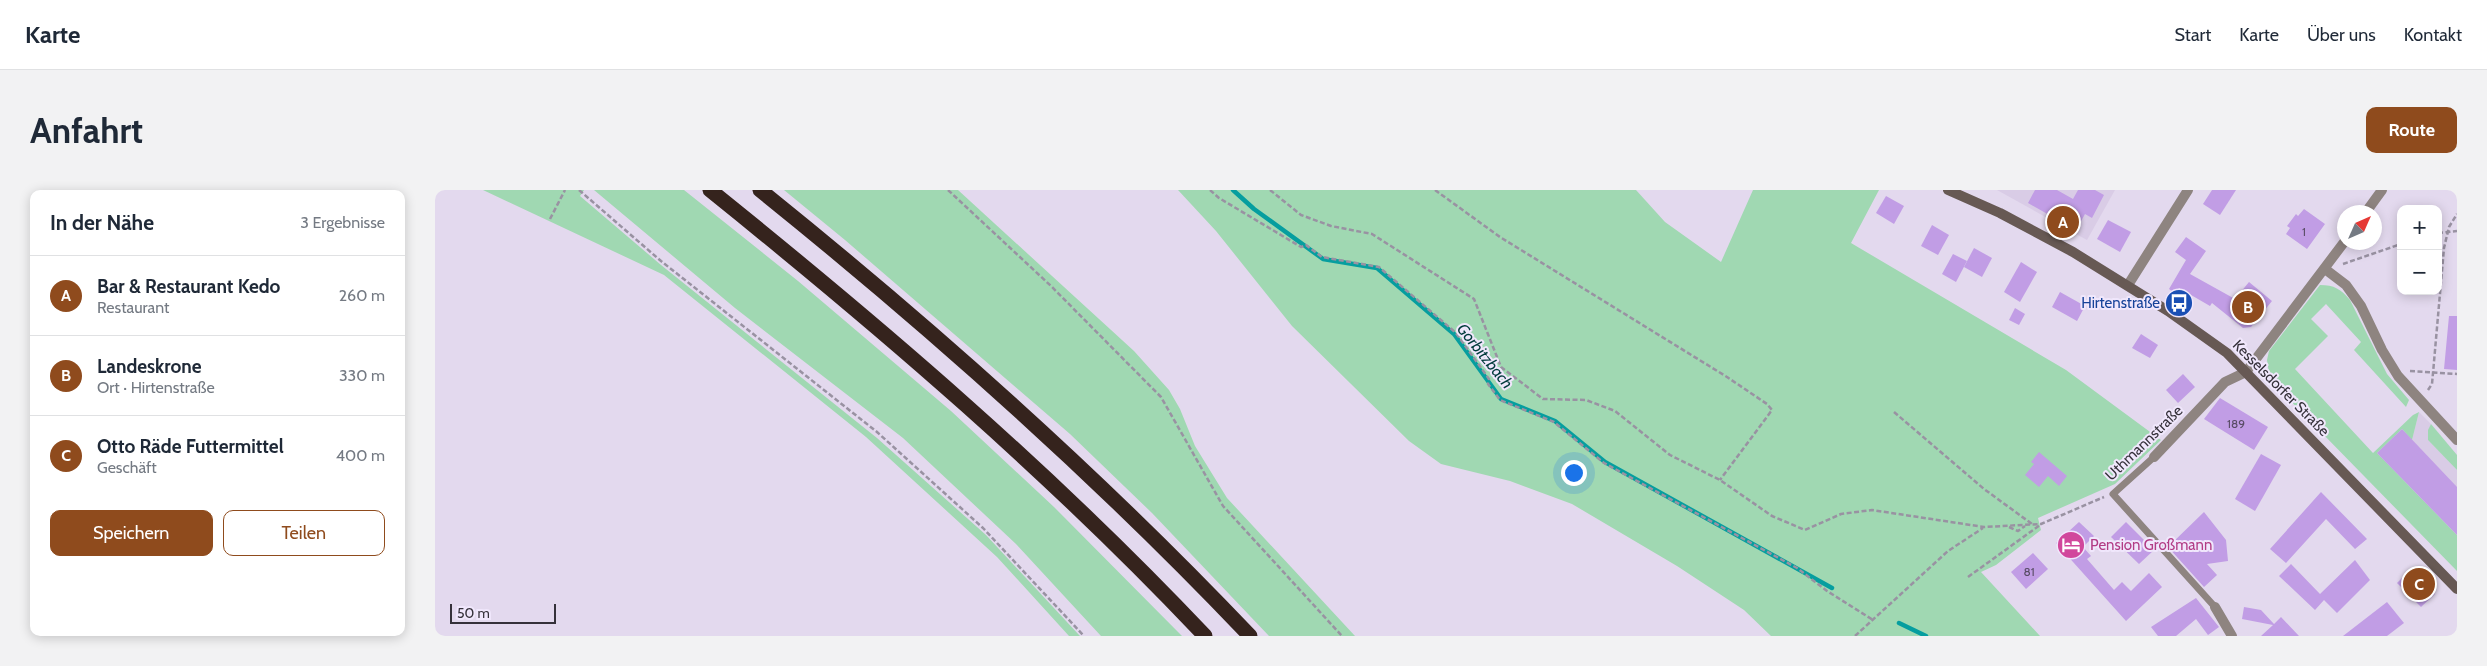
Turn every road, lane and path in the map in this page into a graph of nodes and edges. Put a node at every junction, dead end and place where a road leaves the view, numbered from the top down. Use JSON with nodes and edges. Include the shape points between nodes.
{"nodes":[{"id":1,"x":565,"y":190,"type":"edge"},
{"id":2,"x":579,"y":190,"type":"edge"},
{"id":3,"x":711,"y":190,"type":"edge"},
{"id":4,"x":760,"y":190,"type":"edge"},
{"id":5,"x":948,"y":190,"type":"edge"},
{"id":6,"x":1210,"y":190,"type":"edge"},
{"id":7,"x":1270,"y":190,"type":"edge"},
{"id":8,"x":1435,"y":190,"type":"edge"},
{"id":9,"x":1948,"y":190,"type":"edge"},
{"id":10,"x":2188,"y":190,"type":"edge"},
{"id":11,"x":2382,"y":190,"type":"edge"},
{"id":12,"x":1970,"y":194,"type":"edge"},
{"id":13,"x":2371,"y":205,"type":"edge"},
{"id":14,"x":2457,"y":214,"type":"edge"},
{"id":15,"x":550,"y":219,"type":"dead end"},
{"id":16,"x":2457,"y":231,"type":"edge"},
{"id":17,"x":2447,"y":232,"type":"junction"},
{"id":18,"x":2442,"y":233,"type":"edge"},
{"id":19,"x":2397,"y":245,"type":"edge"},
{"id":20,"x":2339,"y":250,"type":"edge"},
{"id":21,"x":2325,"y":269,"type":"junction"},
{"id":22,"x":2128,"y":286,"type":"junction"},
{"id":23,"x":2246,"y":372,"type":"junction"},
{"id":24,"x":2421,"y":372,"type":"dead end"},
{"id":25,"x":2433,"y":373,"type":"junction"},
{"id":26,"x":2457,"y":374,"type":"edge"},
{"id":27,"x":2419,"y":401,"type":"junction"},
{"id":28,"x":1894,"y":412,"type":"dead end"},
{"id":29,"x":2457,"y":440,"type":"edge"},
{"id":30,"x":2155,"y":457,"type":"joint"},
{"id":31,"x":1720,"y":480,"type":"junction"},
{"id":32,"x":2113,"y":494,"type":"junction"},
{"id":33,"x":2041,"y":524,"type":"junction"},
{"id":34,"x":2033,"y":525,"type":"junction"},
{"id":35,"x":1984,"y":527,"type":"junction"},
{"id":36,"x":1968,"y":577,"type":"dead end"},
{"id":37,"x":2457,"y":589,"type":"edge"},
{"id":38,"x":2215,"y":607,"type":"joint"},
{"id":39,"x":1873,"y":620,"type":"junction"},
{"id":40,"x":1084,"y":636,"type":"edge"},
{"id":41,"x":1205,"y":636,"type":"edge"},
{"id":42,"x":1250,"y":636,"type":"edge"},
{"id":43,"x":1342,"y":636,"type":"edge"},
{"id":44,"x":1855,"y":636,"type":"edge"},
{"id":45,"x":2232,"y":636,"type":"edge"}],
"edges":[{"from":1,"to":15,"type":"path"},
{"from":2,"to":40,"type":"path","via":[[661,261],[877,432],[983,528]]},
{"from":3,"to":41,"type":"highway","via":[[981,417],[1114,542]]},
{"from":4,"to":42,"type":"highway","via":[[999,390],[1131,514]]},
{"from":5,"to":43,"type":"path","via":[[1051,286],[1161,396],[1223,506]]},
{"from":6,"to":39,"type":"path","via":[[1301,247],[1306,245],[1323,257],[1379,267],[1456,334],[1489,378],[1488,384],[1500,400],[1554,422],[1604,463],[1797,568]]},
{"from":7,"to":31,"type":"path","via":[[1301,215],[1331,226],[1372,234],[1474,299],[1501,367],[1543,399],[1586,400],[1615,411],[1670,455]]},
{"from":8,"to":31,"type":"path","via":[[1500,237],[1727,376],[1767,404],[1772,410]]},
{"from":9,"to":12,"type":"main road","name":"Kesselsdorfer Straße"},
{"from":10,"to":22,"type":"street"},
{"from":11,"to":13,"type":"street"},
{"from":12,"to":22,"type":"main road","name":"Kesselsdorfer Straße"},
{"from":14,"to":17,"type":"path"},
{"from":16,"to":17,"type":"path"},
{"from":17,"to":18,"type":"path"},
{"from":17,"to":25,"type":"path"},
{"from":19,"to":21,"type":"path"},
{"from":20,"to":21,"type":"street"},
{"from":21,"to":23,"type":"street"},
{"from":21,"to":27,"type":"street","via":[[2346,285],[2361,306],[2398,376]]},
{"from":22,"to":23,"type":"main road","name":"Kesselsdorfer Straße","via":[[2227,353]]},
{"from":23,"to":30,"type":"street","name":"Uthmannstraße","via":[[2225,382]]},
{"from":23,"to":37,"type":"main road","name":"Kesselsdorfer Straße"},
{"from":24,"to":25,"type":"path"},
{"from":25,"to":26,"type":"path"},
{"from":25,"to":27,"type":"path","via":[[2432,384]]},
{"from":27,"to":29,"type":"street"},
{"from":28,"to":34,"type":"path","via":[[1984,489]]},
{"from":30,"to":32,"type":"lane","name":"Uthmannstraße"},
{"from":31,"to":35,"type":"path","via":[[1772,516],[1805,530],[1841,514],[1873,510]]},
{"from":32,"to":33,"type":"path"},
{"from":32,"to":38,"type":"lane","name":"Uthmannstraße"},
{"from":33,"to":34,"type":"path"},
{"from":33,"to":36,"type":"path"},
{"from":34,"to":35,"type":"path","via":[[2026,525],[2018,531],[2007,526]]},
{"from":35,"to":39,"type":"path","via":[[1948,551]]},
{"from":38,"to":45,"type":"street","name":"Uthmannstraße"},
{"from":39,"to":44,"type":"path"}]}
